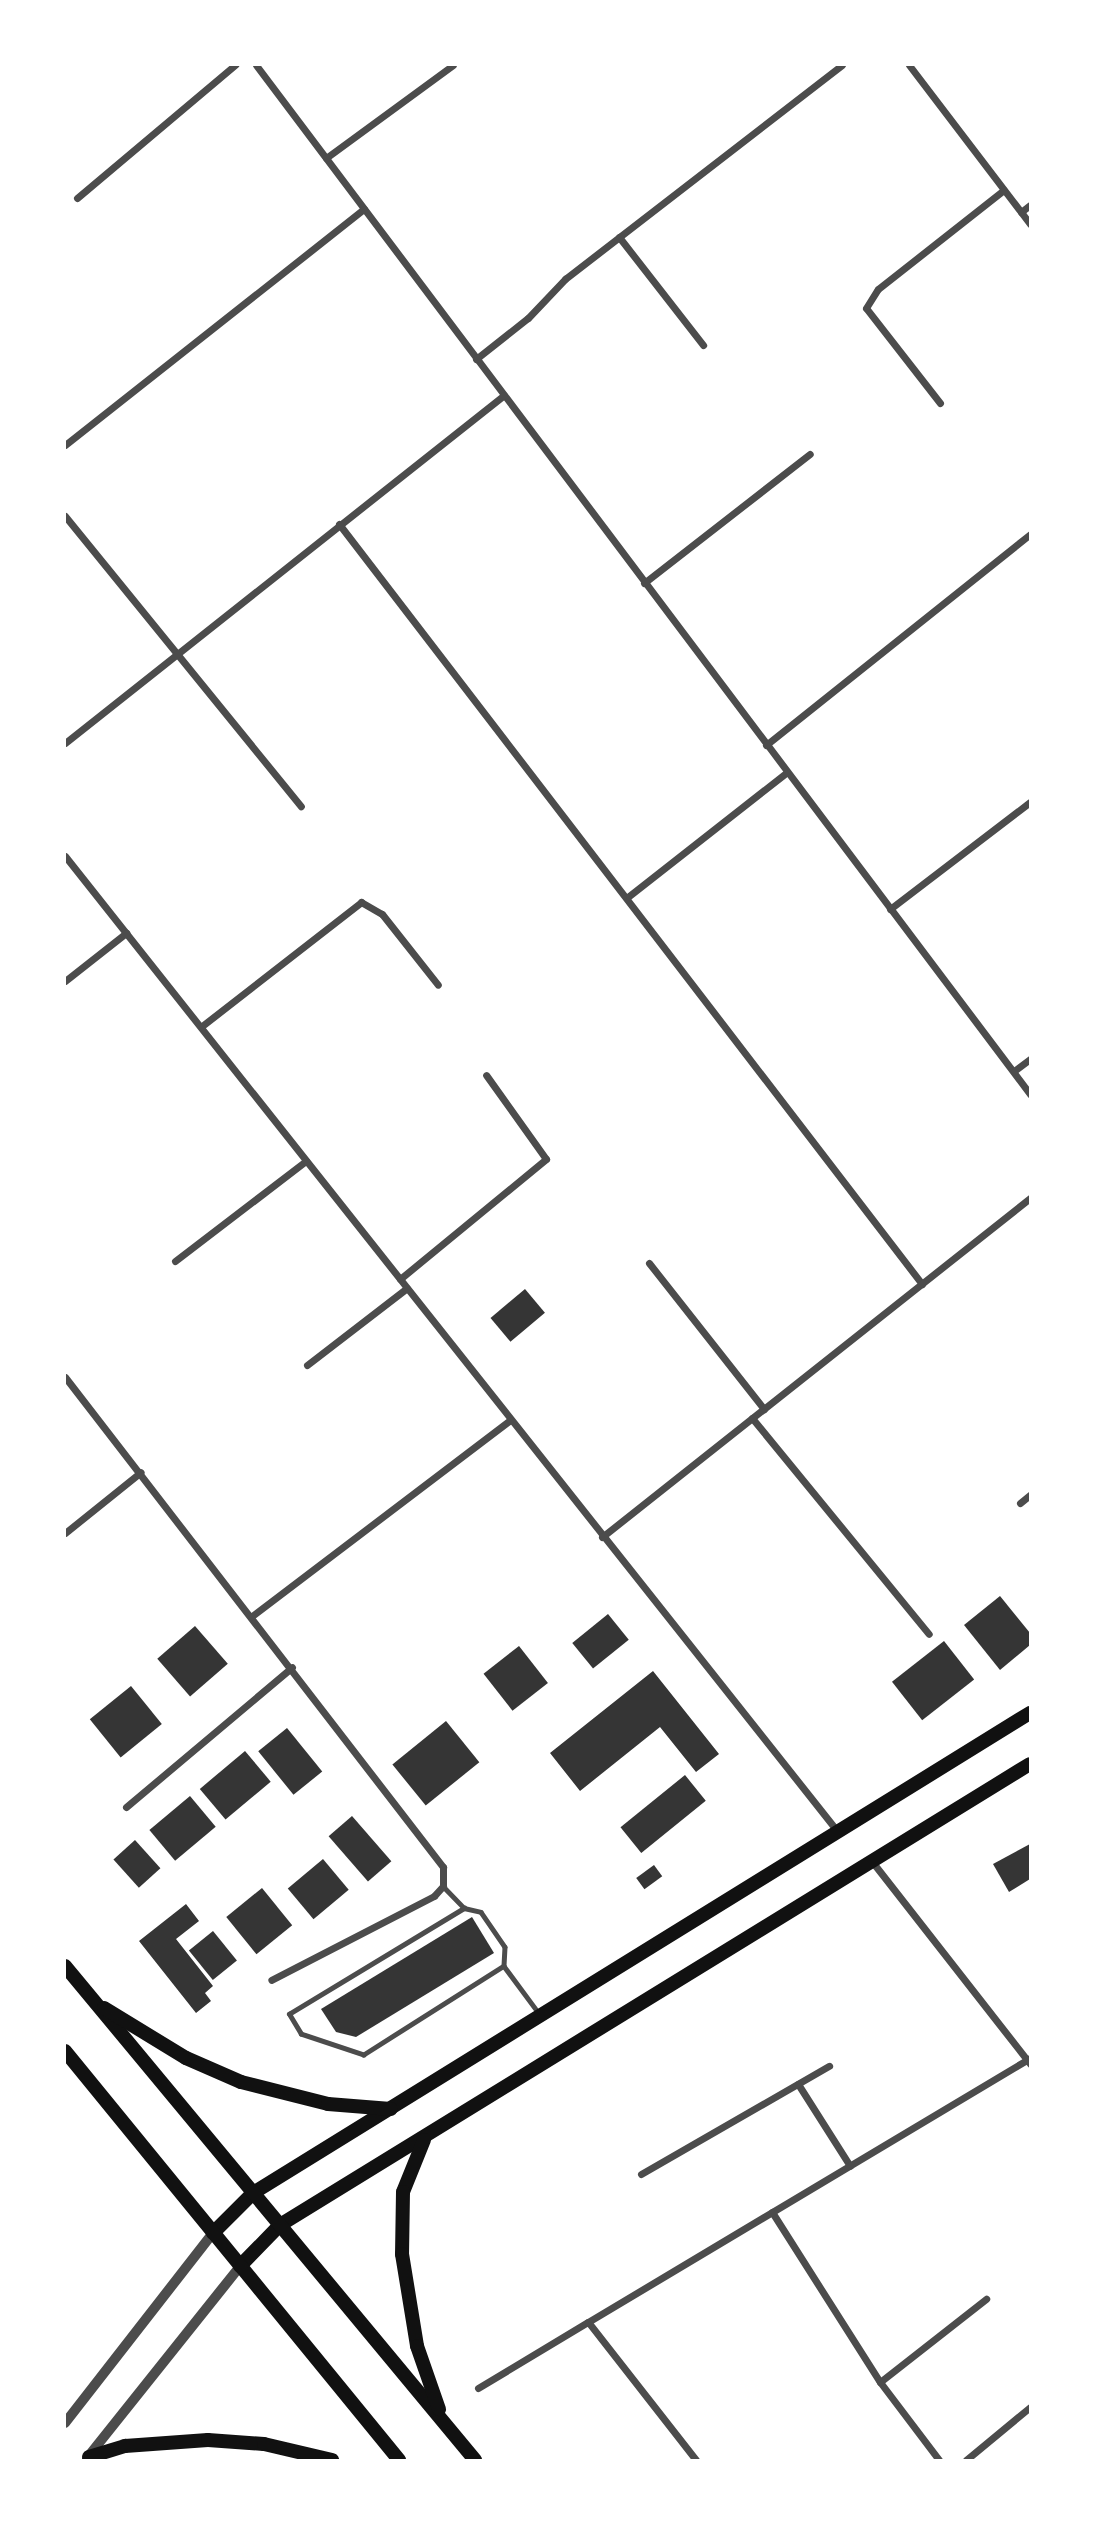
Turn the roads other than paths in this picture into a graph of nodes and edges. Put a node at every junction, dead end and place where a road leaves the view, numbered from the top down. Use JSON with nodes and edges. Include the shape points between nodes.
{"nodes":[{"id":1,"x":236,"y":65,"type":"edge"},
{"id":2,"x":256,"y":65,"type":"edge"},
{"id":3,"x":453,"y":65,"type":"edge"},
{"id":4,"x":842,"y":65,"type":"edge"},
{"id":5,"x":909,"y":65,"type":"edge"},
{"id":6,"x":326,"y":158,"type":"junction"},
{"id":7,"x":1004,"y":190,"type":"junction"},
{"id":8,"x":77,"y":198,"type":"dead end"},
{"id":9,"x":1030,"y":205,"type":"edge"},
{"id":10,"x":364,"y":209,"type":"junction"},
{"id":11,"x":1021,"y":212,"type":"junction"},
{"id":12,"x":1030,"y":224,"type":"edge"},
{"id":13,"x":619,"y":237,"type":"junction"},
{"id":14,"x":703,"y":345,"type":"dead end"},
{"id":15,"x":476,"y":359,"type":"junction"},
{"id":16,"x":504,"y":396,"type":"junction"},
{"id":17,"x":940,"y":403,"type":"dead end"},
{"id":18,"x":65,"y":445,"type":"edge"},
{"id":19,"x":810,"y":454,"type":"dead end"},
{"id":20,"x":65,"y":516,"type":"edge"},
{"id":21,"x":338,"y":524,"type":"junction"},
{"id":22,"x":1030,"y":534,"type":"edge"},
{"id":23,"x":644,"y":583,"type":"junction"},
{"id":24,"x":175,"y":657,"type":"junction"},
{"id":25,"x":65,"y":743,"type":"edge"},
{"id":26,"x":766,"y":745,"type":"junction"},
{"id":27,"x":786,"y":773,"type":"junction"},
{"id":28,"x":1030,"y":802,"type":"edge"},
{"id":29,"x":301,"y":806,"type":"dead end"},
{"id":30,"x":65,"y":856,"type":"edge"},
{"id":31,"x":629,"y":896,"type":"junction"},
{"id":32,"x":890,"y":909,"type":"junction"},
{"id":33,"x":126,"y":933,"type":"junction"},
{"id":34,"x":65,"y":981,"type":"edge"},
{"id":35,"x":438,"y":985,"type":"dead end"},
{"id":36,"x":202,"y":1026,"type":"junction"},
{"id":37,"x":1030,"y":1059,"type":"edge"},
{"id":38,"x":1014,"y":1071,"type":"junction"},
{"id":39,"x":486,"y":1075,"type":"dead end"},
{"id":40,"x":1030,"y":1094,"type":"edge"},
{"id":41,"x":306,"y":1161,"type":"junction"},
{"id":42,"x":1030,"y":1198,"type":"edge"},
{"id":43,"x":175,"y":1261,"type":"dead end"},
{"id":44,"x":649,"y":1263,"type":"dead end"},
{"id":45,"x":400,"y":1279,"type":"junction"},
{"id":46,"x":922,"y":1284,"type":"junction"},
{"id":47,"x":407,"y":1288,"type":"junction"},
{"id":48,"x":307,"y":1365,"type":"dead end"},
{"id":49,"x":65,"y":1377,"type":"edge"},
{"id":50,"x":764,"y":1409,"type":"junction"},
{"id":51,"x":752,"y":1418,"type":"junction"},
{"id":52,"x":510,"y":1420,"type":"junction"},
{"id":53,"x":141,"y":1472,"type":"junction"},
{"id":54,"x":1030,"y":1495,"type":"edge"},
{"id":55,"x":1020,"y":1503,"type":"dead end"},
{"id":56,"x":65,"y":1533,"type":"edge"},
{"id":57,"x":602,"y":1537,"type":"junction"},
{"id":58,"x":252,"y":1616,"type":"junction"},
{"id":59,"x":929,"y":1634,"type":"dead end"},
{"id":60,"x":292,"y":1667,"type":"junction"},
{"id":61,"x":1030,"y":1713,"type":"edge"},
{"id":62,"x":1030,"y":1764,"type":"edge"},
{"id":63,"x":125,"y":1807,"type":"dead end"},
{"id":64,"x":839,"y":1832,"type":"junction"},
{"id":65,"x":874,"y":1864,"type":"junction"},
{"id":66,"x":443,"y":1886,"type":"junction"},
{"id":67,"x":464,"y":1908,"type":"junction"},
{"id":68,"x":65,"y":1966,"type":"edge"},
{"id":69,"x":504,"y":1966,"type":"junction"},
{"id":70,"x":271,"y":1980,"type":"dead end"},
{"id":71,"x":89,"y":1997,"type":"junction"},
{"id":72,"x":542,"y":2019,"type":"junction"},
{"id":73,"x":65,"y":2051,"type":"edge"},
{"id":74,"x":1029,"y":2061,"type":"edge"},
{"id":75,"x":829,"y":2066,"type":"dead end"},
{"id":76,"x":798,"y":2084,"type":"junction"},
{"id":77,"x":391,"y":2109,"type":"junction"},
{"id":78,"x":424,"y":2140,"type":"junction"},
{"id":79,"x":850,"y":2166,"type":"junction"},
{"id":80,"x":641,"y":2174,"type":"dead end"},
{"id":81,"x":253,"y":2193,"type":"junction"},
{"id":82,"x":772,"y":2212,"type":"junction"},
{"id":83,"x":280,"y":2225,"type":"junction"},
{"id":84,"x":213,"y":2233,"type":"junction"},
{"id":85,"x":240,"y":2266,"type":"junction"},
{"id":86,"x":986,"y":2299,"type":"dead end"},
{"id":87,"x":588,"y":2322,"type":"junction"},
{"id":88,"x":880,"y":2382,"type":"junction"},
{"id":89,"x":478,"y":2388,"type":"dead end"},
{"id":90,"x":1030,"y":2407,"type":"edge"},
{"id":91,"x":443,"y":2421,"type":"junction"},
{"id":92,"x":65,"y":2423,"type":"edge"},
{"id":93,"x":87,"y":2459,"type":"edge"},
{"id":94,"x":332,"y":2460,"type":"edge"},
{"id":95,"x":399,"y":2460,"type":"edge"},
{"id":96,"x":475,"y":2460,"type":"edge"},
{"id":97,"x":696,"y":2460,"type":"edge"},
{"id":98,"x":939,"y":2460,"type":"edge"},
{"id":99,"x":965,"y":2460,"type":"edge"}],
"edges":[{"from":1,"to":8,"type":"street"},
{"from":2,"to":6,"type":"street"},
{"from":3,"to":6,"type":"street"},
{"from":4,"to":13,"type":"street"},
{"from":5,"to":7,"type":"street"},
{"from":6,"to":10,"type":"street"},
{"from":7,"to":11,"type":"street"},
{"from":7,"to":17,"type":"street","via":[[878,289],[866,308]]},
{"from":9,"to":11,"type":"street"},
{"from":10,"to":15,"type":"street"},
{"from":10,"to":18,"type":"street"},
{"from":11,"to":12,"type":"street"},
{"from":13,"to":14,"type":"street"},
{"from":13,"to":15,"type":"street"},
{"from":15,"to":16,"type":"street"},
{"from":16,"to":21,"type":"street"},
{"from":16,"to":23,"type":"street"},
{"from":19,"to":23,"type":"street"},
{"from":20,"to":24,"type":"street"},
{"from":21,"to":24,"type":"street"},
{"from":21,"to":31,"type":"street"},
{"from":22,"to":26,"type":"street"},
{"from":23,"to":26,"type":"street"},
{"from":24,"to":25,"type":"street"},
{"from":24,"to":29,"type":"street"},
{"from":26,"to":27,"type":"street"},
{"from":27,"to":31,"type":"street"},
{"from":27,"to":32,"type":"street"},
{"from":28,"to":32,"type":"street"},
{"from":30,"to":33,"type":"street"},
{"from":31,"to":46,"type":"street"},
{"from":32,"to":38,"type":"street"},
{"from":33,"to":34,"type":"street"},
{"from":33,"to":36,"type":"street"},
{"from":35,"to":36,"type":"street","via":[[382,914],[361,902]]},
{"from":36,"to":41,"type":"street"},
{"from":37,"to":38,"type":"street"},
{"from":38,"to":40,"type":"street"},
{"from":39,"to":45,"type":"street","via":[[546,1159]]},
{"from":41,"to":43,"type":"street"},
{"from":41,"to":45,"type":"street"},
{"from":42,"to":46,"type":"street"},
{"from":44,"to":50,"type":"street"},
{"from":45,"to":47,"type":"street"},
{"from":46,"to":50,"type":"street"},
{"from":47,"to":48,"type":"street"},
{"from":47,"to":52,"type":"street"},
{"from":49,"to":53,"type":"street"},
{"from":50,"to":51,"type":"street"},
{"from":51,"to":57,"type":"street"},
{"from":51,"to":59,"type":"street"},
{"from":52,"to":57,"type":"street"},
{"from":52,"to":58,"type":"street"},
{"from":53,"to":56,"type":"street"},
{"from":53,"to":58,"type":"street"},
{"from":54,"to":55,"type":"street"},
{"from":57,"to":64,"type":"street"},
{"from":58,"to":60,"type":"street"},
{"from":60,"to":63,"type":"street"},
{"from":60,"to":66,"type":"street","via":[[439,1856]]},
{"from":61,"to":64,"type":"main road"},
{"from":62,"to":65,"type":"main road"},
{"from":64,"to":72,"type":"main road"},
{"from":65,"to":74,"type":"street"},
{"from":65,"to":78,"type":"main road"},
{"from":66,"to":67,"type":"lane"},
{"from":66,"to":70,"type":"street"},
{"from":67,"to":69,"type":"lane","via":[[481,1912],[505,1947]]},
{"from":67,"to":69,"type":"lane","via":[[289,2014],[301,2034],[364,2055]]},
{"from":68,"to":71,"type":"main road"},
{"from":69,"to":72,"type":"lane"},
{"from":71,"to":77,"type":"main road","via":[[168,2048],[241,2082],[328,2104]]},
{"from":71,"to":81,"type":"main road"},
{"from":72,"to":77,"type":"main road"},
{"from":73,"to":84,"type":"main road"},
{"from":74,"to":79,"type":"street"},
{"from":75,"to":76,"type":"street"},
{"from":76,"to":79,"type":"street"},
{"from":76,"to":80,"type":"street"},
{"from":77,"to":81,"type":"main road"},
{"from":78,"to":83,"type":"main road"},
{"from":78,"to":91,"type":"main road","via":[[403,2192],[402,2254],[417,2346]]},
{"from":79,"to":82,"type":"street"},
{"from":81,"to":83,"type":"main road"},
{"from":81,"to":84,"type":"main road"},
{"from":82,"to":87,"type":"street"},
{"from":82,"to":88,"type":"street"},
{"from":83,"to":85,"type":"main road"},
{"from":83,"to":91,"type":"main road"},
{"from":84,"to":85,"type":"main road"},
{"from":84,"to":92,"type":"street"},
{"from":85,"to":93,"type":"street"},
{"from":85,"to":95,"type":"main road"},
{"from":86,"to":88,"type":"street"},
{"from":87,"to":89,"type":"street"},
{"from":87,"to":97,"type":"street"},
{"from":88,"to":98,"type":"street"},
{"from":90,"to":99,"type":"street"},
{"from":91,"to":96,"type":"main road"},
{"from":93,"to":94,"type":"main road","via":[[153,2442],[208,2440],[264,2444]]}]}
